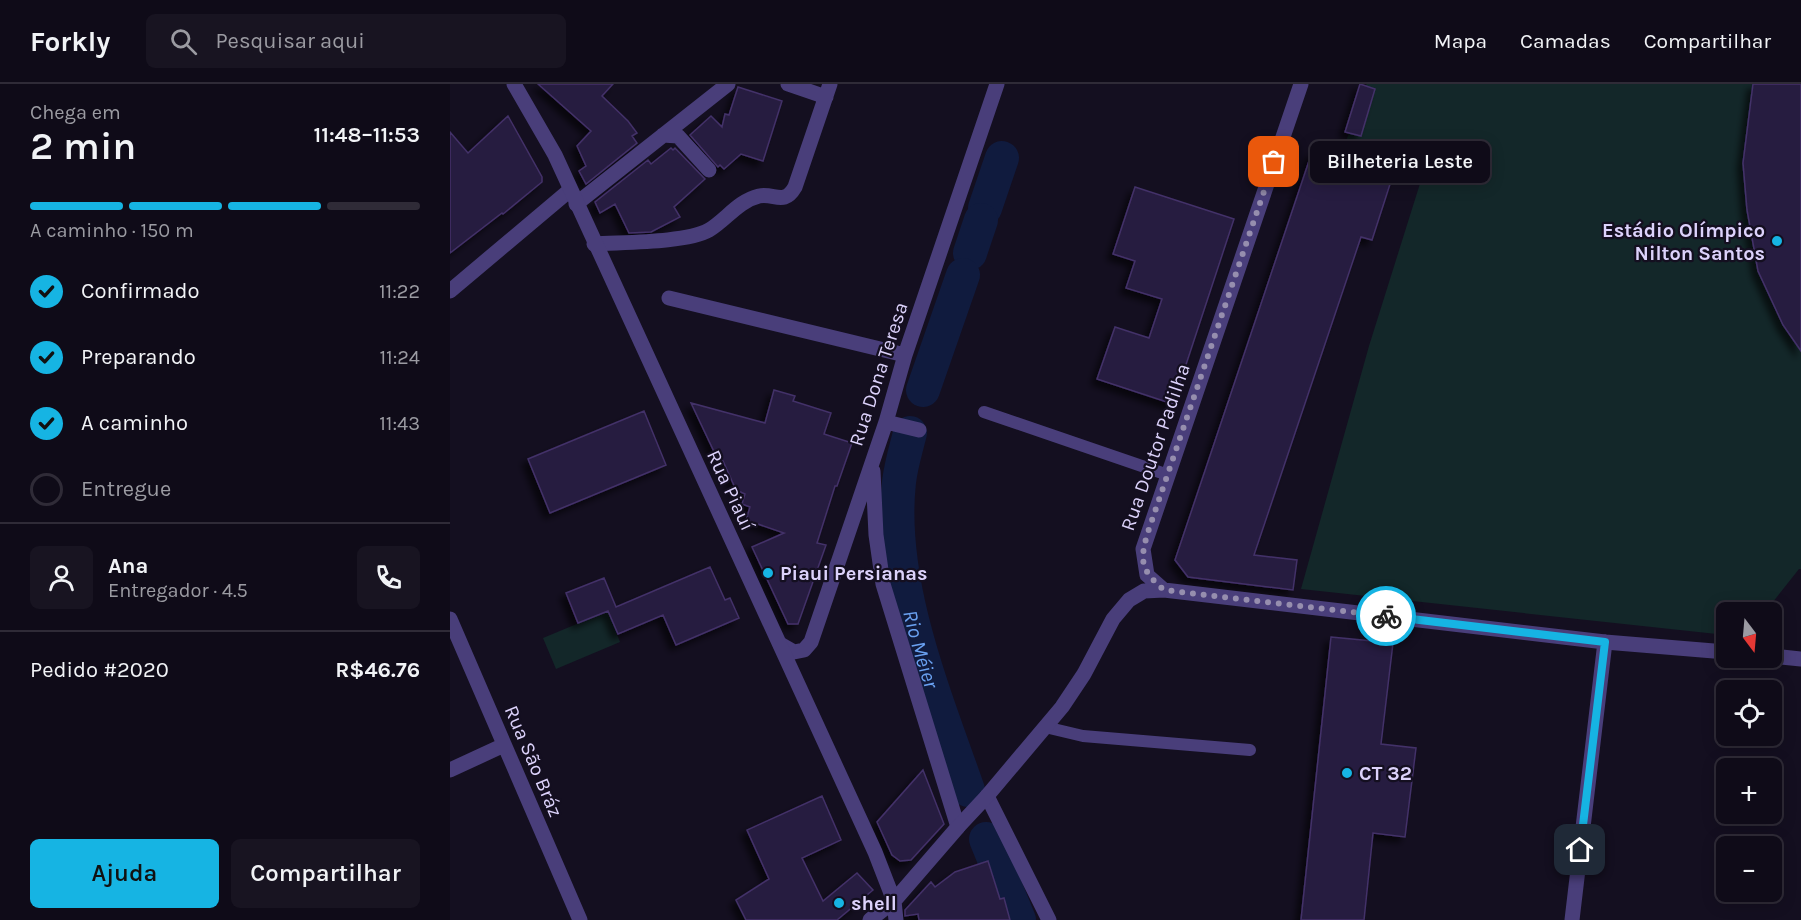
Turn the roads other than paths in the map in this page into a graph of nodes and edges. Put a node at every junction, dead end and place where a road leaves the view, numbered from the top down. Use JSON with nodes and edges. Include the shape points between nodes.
{"nodes":[{"id":1,"x":514,"y":84,"type":"edge"},
{"id":2,"x":728,"y":84,"type":"edge"},
{"id":3,"x":788,"y":84,"type":"edge"},
{"id":4,"x":997,"y":84,"type":"edge"},
{"id":5,"x":1301,"y":84,"type":"edge"},
{"id":6,"x":828,"y":91,"type":"edge"},
{"id":7,"x":663,"y":135,"type":"junction"},
{"id":8,"x":709,"y":170,"type":"dead end"},
{"id":9,"x":573,"y":197,"type":"junction"},
{"id":10,"x":594,"y":244,"type":"junction"},
{"id":11,"x":450,"y":291,"type":"edge"},
{"id":12,"x":669,"y":298,"type":"dead end"},
{"id":13,"x":905,"y":355,"type":"junction"},
{"id":14,"x":984,"y":412,"type":"dead end"},
{"id":15,"x":886,"y":422,"type":"junction"},
{"id":16,"x":911,"y":427,"type":"dead end"},
{"id":17,"x":872,"y":462,"type":"junction"},
{"id":18,"x":1168,"y":476,"type":"junction"},
{"id":19,"x":1164,"y":590,"type":"junction"},
{"id":20,"x":450,"y":622,"type":"edge"},
{"id":21,"x":1605,"y":642,"type":"junction"},
{"id":22,"x":780,"y":644,"type":"junction"},
{"id":23,"x":1716,"y":651,"type":"edge"},
{"id":24,"x":1782,"y":657,"type":"edge"},
{"id":25,"x":1801,"y":659,"type":"edge"},
{"id":26,"x":1045,"y":727,"type":"junction"},
{"id":27,"x":504,"y":745,"type":"junction"},
{"id":28,"x":1250,"y":750,"type":"dead end"},
{"id":29,"x":450,"y":770,"type":"edge"},
{"id":30,"x":987,"y":796,"type":"junction"},
{"id":31,"x":958,"y":827,"type":"junction"},
{"id":32,"x":894,"y":901,"type":"junction"},
{"id":33,"x":580,"y":920,"type":"edge"},
{"id":34,"x":870,"y":920,"type":"edge"},
{"id":35,"x":896,"y":920,"type":"edge"},
{"id":36,"x":1049,"y":920,"type":"edge"},
{"id":37,"x":1572,"y":920,"type":"edge"}],
"edges":[{"from":1,"to":9,"type":"street","name":"Rua Piauí","via":[[555,155]]},
{"from":2,"to":7,"type":"street"},
{"from":3,"to":6,"type":"street"},
{"from":4,"to":13,"type":"street","name":"Rua Dona Teresa"},
{"from":5,"to":18,"type":"street","name":"Rua Doutor Padilha"},
{"from":6,"to":10,"type":"street","via":[[791,195],[759,196],[742,203],[708,231],[681,238]]},
{"from":7,"to":8,"type":"street","via":[[678,136]]},
{"from":7,"to":9,"type":"street"},
{"from":9,"to":10,"type":"street","name":"Rua Piauí"},
{"from":9,"to":11,"type":"street"},
{"from":10,"to":22,"type":"street","name":"Rua Piauí"},
{"from":12,"to":13,"type":"street"},
{"from":13,"to":15,"type":"street","name":"Rua Dona Teresa"},
{"from":14,"to":18,"type":"lane"},
{"from":15,"to":16,"type":"street"},
{"from":15,"to":17,"type":"street","name":"Rua Dona Teresa"},
{"from":17,"to":22,"type":"street","name":"Rua Dona Teresa","via":[[811,642],[804,650],[794,652]]},
{"from":17,"to":31,"type":"street","via":[[883,584]]},
{"from":18,"to":19,"type":"street","name":"Rua Doutor Padilha","via":[[1143,549],[1147,574]]},
{"from":19,"to":21,"type":"street"},
{"from":19,"to":26,"type":"street","via":[[1144,591],[1129,600],[1113,619],[1068,699]]},
{"from":20,"to":27,"type":"street","name":"Rua São Bráz"},
{"from":21,"to":23,"type":"street"},
{"from":21,"to":37,"type":"street"},
{"from":22,"to":32,"type":"street","name":"Rua Piauí"},
{"from":24,"to":25,"type":"street"},
{"from":26,"to":28,"type":"lane","via":[[1083,736]]},
{"from":26,"to":30,"type":"street"},
{"from":27,"to":29,"type":"street"},
{"from":27,"to":33,"type":"street","name":"Rua São Bráz"},
{"from":30,"to":31,"type":"street"},
{"from":30,"to":36,"type":"street"},
{"from":31,"to":32,"type":"street"},
{"from":32,"to":34,"type":"street"},
{"from":32,"to":35,"type":"street","name":"Rua Piauí"}]}
